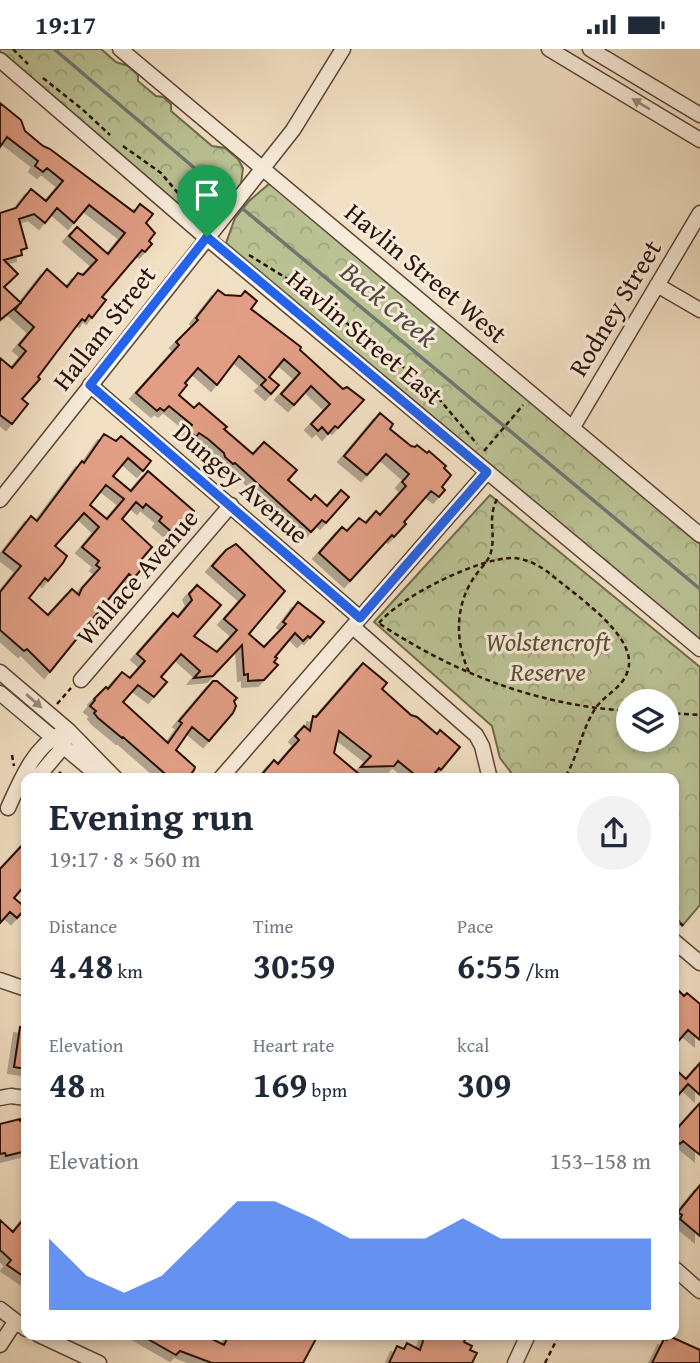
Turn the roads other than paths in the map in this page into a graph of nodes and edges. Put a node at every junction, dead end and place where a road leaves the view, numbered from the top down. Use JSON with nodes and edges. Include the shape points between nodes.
{"nodes":[{"id":1,"x":120,"y":49,"type":"edge"},
{"id":2,"x":343,"y":49,"type":"edge"},
{"id":3,"x":549,"y":49,"type":"edge"},
{"id":4,"x":590,"y":49,"type":"edge"},
{"id":5,"x":0,"y":60,"type":"edge"},
{"id":6,"x":700,"y":115,"type":"edge"},
{"id":7,"x":700,"y":139,"type":"edge"},
{"id":8,"x":262,"y":169,"type":"junction"},
{"id":9,"x":700,"y":213,"type":"edge"},
{"id":10,"x":207,"y":237,"type":"junction"},
{"id":11,"x":657,"y":285,"type":"junction"},
{"id":12,"x":700,"y":310,"type":"edge"},
{"id":13,"x":90,"y":385,"type":"junction"},
{"id":14,"x":573,"y":427,"type":"junction"},
{"id":15,"x":487,"y":472,"type":"junction"},
{"id":16,"x":0,"y":500,"type":"edge"},
{"id":17,"x":231,"y":505,"type":"junction"},
{"id":18,"x":700,"y":535,"type":"edge"},
{"id":19,"x":356,"y":622,"type":"junction"},
{"id":20,"x":700,"y":649,"type":"edge"},
{"id":21,"x":0,"y":672,"type":"edge"},
{"id":22,"x":81,"y":680,"type":"road end"},
{"id":23,"x":0,"y":693,"type":"edge"},
{"id":24,"x":68,"y":730,"type":"junction"},
{"id":25,"x":57,"y":743,"type":"junction"},
{"id":26,"x":24,"y":773,"type":"edge"},
{"id":27,"x":40,"y":773,"type":"edge"},
{"id":28,"x":94,"y":773,"type":"edge"},
{"id":29,"x":110,"y":773,"type":"edge"},
{"id":30,"x":225,"y":773,"type":"edge"},
{"id":31,"x":489,"y":773,"type":"edge"},
{"id":32,"x":21,"y":779,"type":"edge"},
{"id":33,"x":21,"y":794,"type":"edge"},
{"id":34,"x":4,"y":812,"type":"edge"},
{"id":35,"x":679,"y":945,"type":"edge"},
{"id":36,"x":700,"y":963,"type":"edge"},
{"id":37,"x":0,"y":980,"type":"edge"},
{"id":38,"x":21,"y":987,"type":"edge"},
{"id":39,"x":21,"y":1097,"type":"edge"},
{"id":40,"x":0,"y":1098,"type":"edge"},
{"id":41,"x":679,"y":1273,"type":"edge"},
{"id":42,"x":700,"y":1291,"type":"edge"},
{"id":43,"x":0,"y":1309,"type":"edge"},
{"id":44,"x":21,"y":1325,"type":"edge"},
{"id":45,"x":50,"y":1340,"type":"edge"},
{"id":46,"x":526,"y":1340,"type":"edge"},
{"id":47,"x":0,"y":1345,"type":"edge"},
{"id":48,"x":99,"y":1363,"type":"edge"},
{"id":49,"x":515,"y":1363,"type":"edge"}],
"edges":[{"from":1,"to":8,"type":"street","name":"Havlin Street West"},
{"from":2,"to":8,"type":"street","name":"Hallam Street","via":[[311,104]]},
{"from":7,"to":3,"type":"street","one_way":true},
{"from":4,"to":6,"type":"street"},
{"from":5,"to":10,"type":"street","name":"Havlin Street East"},
{"from":8,"to":10,"type":"street","name":"Hallam Street"},
{"from":8,"to":14,"type":"street","name":"Havlin Street West"},
{"from":9,"to":11,"type":"street","name":"Rodney Street"},
{"from":10,"to":13,"type":"street","name":"Hallam Street"},
{"from":10,"to":15,"type":"street","name":"Havlin Street East"},
{"from":11,"to":12,"type":"street"},
{"from":11,"to":14,"type":"street","name":"Rodney Street"},
{"from":13,"to":16,"type":"street","name":"Hallam Street"},
{"from":13,"to":17,"type":"street","name":"Dungey Avenue"},
{"from":14,"to":18,"type":"street","name":"Havlin Street West"},
{"from":15,"to":19,"type":"street"},
{"from":15,"to":20,"type":"street","name":"Havlin Street East"},
{"from":17,"to":19,"type":"street","name":"Dungey Avenue"},
{"from":17,"to":22,"type":"street","name":"Wallace Avenue"},
{"from":19,"to":30,"type":"street"},
{"from":19,"to":31,"type":"street","name":"Dungey Avenue","via":[[476,735]]},
{"from":21,"to":24,"type":"street","one_way":true},
{"from":23,"to":25,"type":"street"},
{"from":24,"to":25,"type":"street"},
{"from":24,"to":29,"type":"street"},
{"from":25,"to":26,"type":"street"},
{"from":25,"to":27,"type":"street"},
{"from":25,"to":28,"type":"street"},
{"from":32,"to":34,"type":"street"},
{"from":33,"to":34,"type":"street"},
{"from":35,"to":36,"type":"street"},
{"from":37,"to":38,"type":"street"},
{"from":39,"to":40,"type":"street"},
{"from":41,"to":42,"type":"street"},
{"from":43,"to":44,"type":"street"},
{"from":44,"to":47,"type":"street"},
{"from":45,"to":48,"type":"street"},
{"from":46,"to":49,"type":"street"}]}
